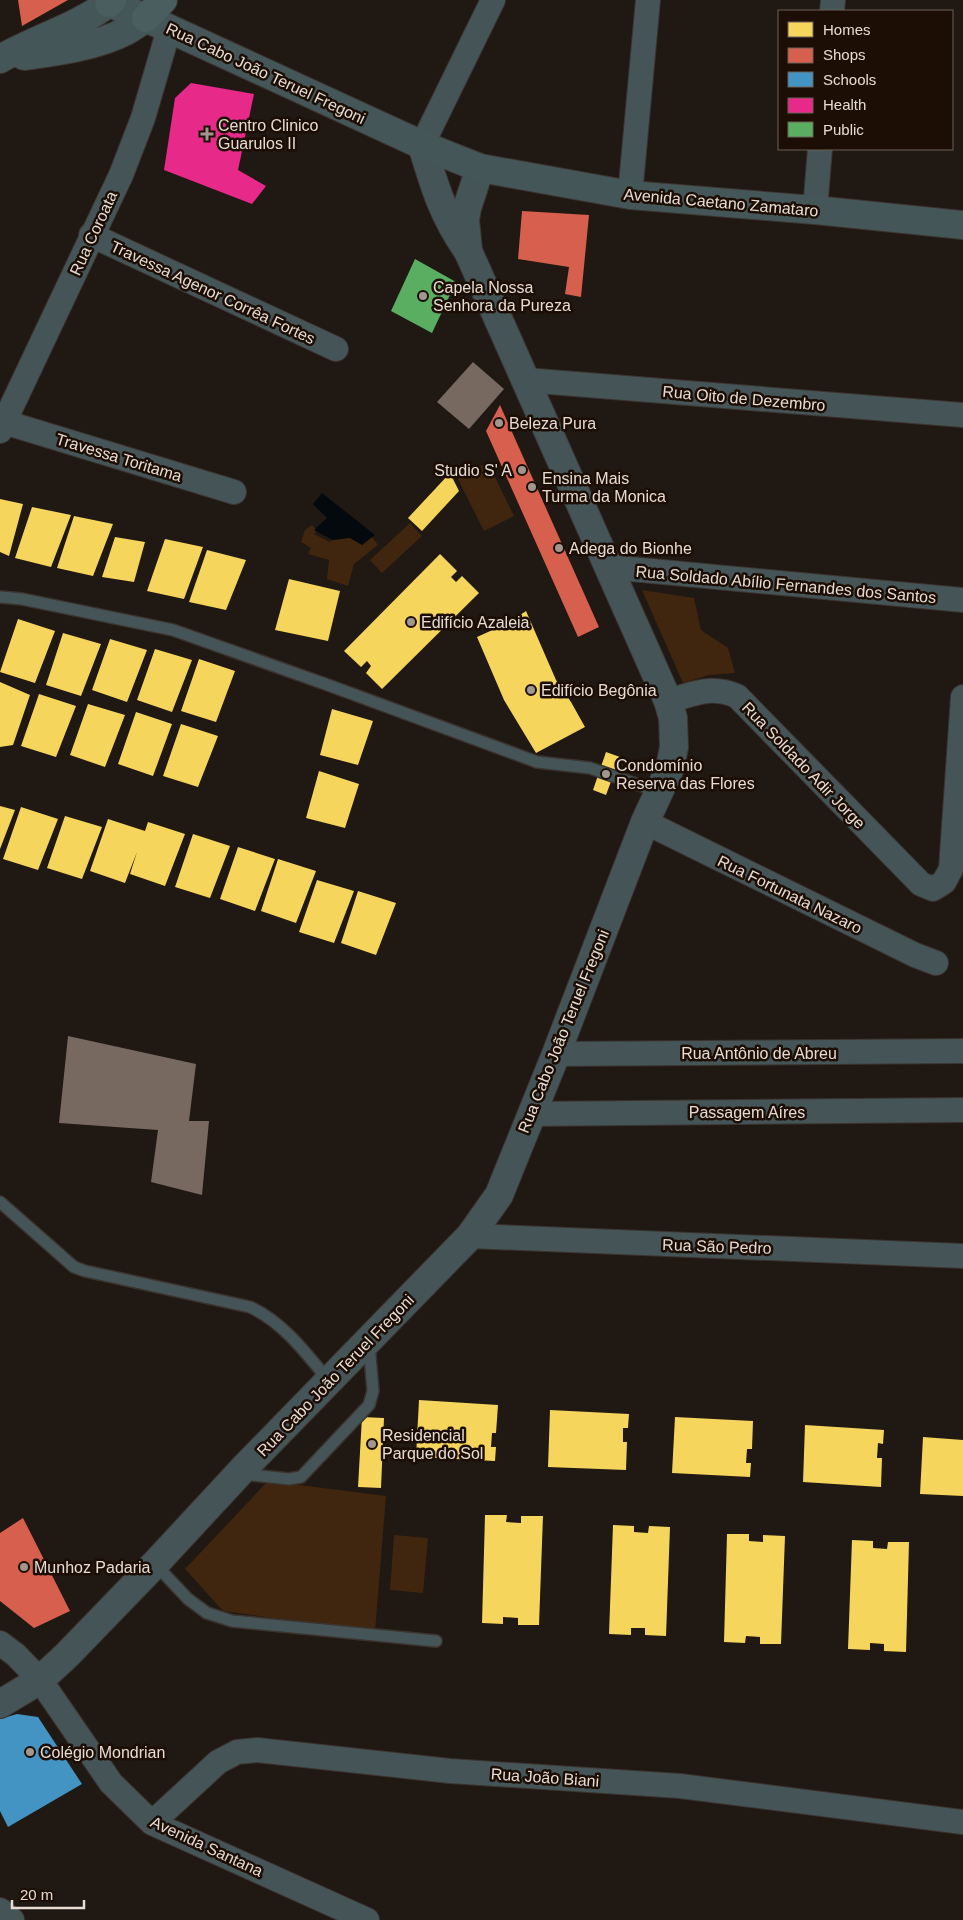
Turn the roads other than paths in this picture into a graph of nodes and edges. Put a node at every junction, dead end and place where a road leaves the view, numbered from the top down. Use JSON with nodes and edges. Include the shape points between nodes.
{"nodes":[{"id":1,"x":493,"y":0,"type":"edge"},
{"id":2,"x":648,"y":0,"type":"edge"},
{"id":3,"x":111,"y":2,"type":"edge"},
{"id":4,"x":159,"y":15,"type":"edge"},
{"id":5,"x":0,"y":59,"type":"edge"},
{"id":6,"x":422,"y":144,"type":"junction"},
{"id":7,"x":820,"y":150,"type":"edge"},
{"id":8,"x":480,"y":168,"type":"junction"},
{"id":9,"x":630,"y":195,"type":"junction"},
{"id":10,"x":815,"y":210,"type":"junction"},
{"id":11,"x":963,"y":225,"type":"edge"},
{"id":12,"x":91,"y":235,"type":"junction"},
{"id":13,"x":468,"y":251,"type":"junction"},
{"id":14,"x":336,"y":349,"type":"dead end"},
{"id":15,"x":525,"y":380,"type":"junction"},
{"id":16,"x":963,"y":415,"type":"edge"},
{"id":17,"x":2,"y":426,"type":"edge"},
{"id":18,"x":234,"y":492,"type":"dead end"},
{"id":19,"x":610,"y":567,"type":"junction"},
{"id":20,"x":0,"y":597,"type":"edge"},
{"id":21,"x":963,"y":600,"type":"edge"},
{"id":22,"x":963,"y":697,"type":"edge"},
{"id":23,"x":668,"y":701,"type":"junction"},
{"id":24,"x":659,"y":792,"type":"junction"},
{"id":25,"x":645,"y":822,"type":"junction"},
{"id":26,"x":936,"y":963,"type":"dead end"},
{"id":27,"x":963,"y":1051,"type":"edge"},
{"id":28,"x":556,"y":1054,"type":"junction"},
{"id":29,"x":963,"y":1110,"type":"edge"},
{"id":30,"x":530,"y":1114,"type":"junction"},
{"id":31,"x":0,"y":1202,"type":"edge"},
{"id":32,"x":470,"y":1236,"type":"junction"},
{"id":33,"x":963,"y":1256,"type":"edge"},
{"id":34,"x":368,"y":1341,"type":"junction"},
{"id":35,"x":329,"y":1381,"type":"junction"},
{"id":36,"x":238,"y":1474,"type":"junction"},
{"id":37,"x":155,"y":1564,"type":"junction"},
{"id":38,"x":436,"y":1642,"type":"dead end"},
{"id":39,"x":0,"y":1643,"type":"edge"},
{"id":40,"x":40,"y":1680,"type":"junction"},
{"id":41,"x":0,"y":1704,"type":"edge"},
{"id":42,"x":963,"y":1822,"type":"edge"},
{"id":43,"x":152,"y":1823,"type":"junction"},
{"id":44,"x":0,"y":1910,"type":"edge"},
{"id":45,"x":12,"y":1920,"type":"edge"},
{"id":46,"x":367,"y":1920,"type":"edge"}],
"edges":[{"from":1,"to":6,"type":"street"},
{"from":2,"to":9,"type":"street"},
{"from":3,"to":4,"type":"main road","name":"Rua Cabo João Teruel Fregoni"},
{"from":3,"to":5,"type":"main road","via":[[89,17]]},
{"from":4,"to":5,"type":"main road","via":[[126,31],[61,52]]},
{"from":4,"to":6,"type":"main road","name":"Rua Cabo João Teruel Fregoni"},
{"from":4,"to":12,"type":"street","name":"Rua Coroata","via":[[143,118],[121,175]]},
{"from":6,"to":8,"type":"main road","name":"Rua Cabo João Teruel Fregoni"},
{"from":6,"to":13,"type":"street","name":"Rua Cabo João Teruel Fregoni","via":[[442,206]]},
{"from":7,"to":10,"type":"street"},
{"from":8,"to":9,"type":"main road","name":"Avenida Caetano Zamataro"},
{"from":8,"to":13,"type":"street","name":"Rua Cabo João Teruel Fregoni","via":[[465,220]]},
{"from":9,"to":10,"type":"main road","name":"Avenida Caetano Zamataro"},
{"from":10,"to":11,"type":"main road","name":"Avenida Caetano Zamataro"},
{"from":12,"to":14,"type":"street","name":"Travessa Agenor Corrêa Fortes"},
{"from":12,"to":17,"type":"street","name":"Rua Coroata"},
{"from":13,"to":15,"type":"street","name":"Rua Cabo João Teruel Fregoni"},
{"from":15,"to":16,"type":"street","name":"Rua Oito de Dezembro"},
{"from":15,"to":19,"type":"street","name":"Rua Cabo João Teruel Fregoni"},
{"from":17,"to":18,"type":"street","name":"Travessa Toritama"},
{"from":19,"to":21,"type":"street","name":"Rua Soldado Abílio Fernandes dos Santos"},
{"from":19,"to":23,"type":"street","name":"Rua Cabo João Teruel Fregoni"},
{"from":20,"to":24,"type":"lane","via":[[173,630],[537,762],[590,768]]},
{"from":22,"to":23,"type":"street","name":"Rua Soldado Adir Jorge","via":[[951,869],[944,882],[933,889],[921,884],[736,696],[723,690],[710,690]]},
{"from":23,"to":24,"type":"street","name":"Rua Cabo João Teruel Fregoni","via":[[673,718],[674,747],[670,768]]},
{"from":24,"to":25,"type":"street","name":"Rua Cabo João Teruel Fregoni"},
{"from":25,"to":26,"type":"street","name":"Rua Fortunata Nazaro"},
{"from":25,"to":28,"type":"street","name":"Rua Cabo João Teruel Fregoni"},
{"from":27,"to":28,"type":"street","name":"Rua Antônio de Abreu"},
{"from":28,"to":30,"type":"street","name":"Rua Cabo João Teruel Fregoni"},
{"from":29,"to":30,"type":"street","name":"Passagem Aíres"},
{"from":30,"to":32,"type":"street","name":"Rua Cabo João Teruel Fregoni","via":[[498,1195]]},
{"from":31,"to":35,"type":"lane","via":[[74,1267],[250,1307],[265,1314],[286,1332]]},
{"from":32,"to":33,"type":"street","name":"Rua São Pedro"},
{"from":32,"to":34,"type":"street","name":"Rua Cabo João Teruel Fregoni"},
{"from":34,"to":35,"type":"street","name":"Rua Cabo João Teruel Fregoni"},
{"from":34,"to":36,"type":"lane","via":[[373,1391],[368,1405],[300,1477]]},
{"from":35,"to":36,"type":"street","name":"Rua Cabo João Teruel Fregoni"},
{"from":36,"to":37,"type":"street","name":"Rua Cabo João Teruel Fregoni"},
{"from":37,"to":38,"type":"lane","via":[[188,1599],[207,1613],[232,1621]]},
{"from":37,"to":40,"type":"street","name":"Rua Cabo João Teruel Fregoni"},
{"from":39,"to":40,"type":"street","name":"Avenida Santana"},
{"from":40,"to":41,"type":"street","name":"Rua Cabo João Teruel Fregoni"},
{"from":40,"to":43,"type":"street","name":"Avenida Santana","via":[[111,1783]]},
{"from":42,"to":43,"type":"street","name":"Rua João Biani","via":[[680,1786],[450,1771],[257,1750],[237,1752],[218,1762]]},
{"from":43,"to":46,"type":"street","name":"Avenida Santana"},
{"from":44,"to":45,"type":"street"}]}
